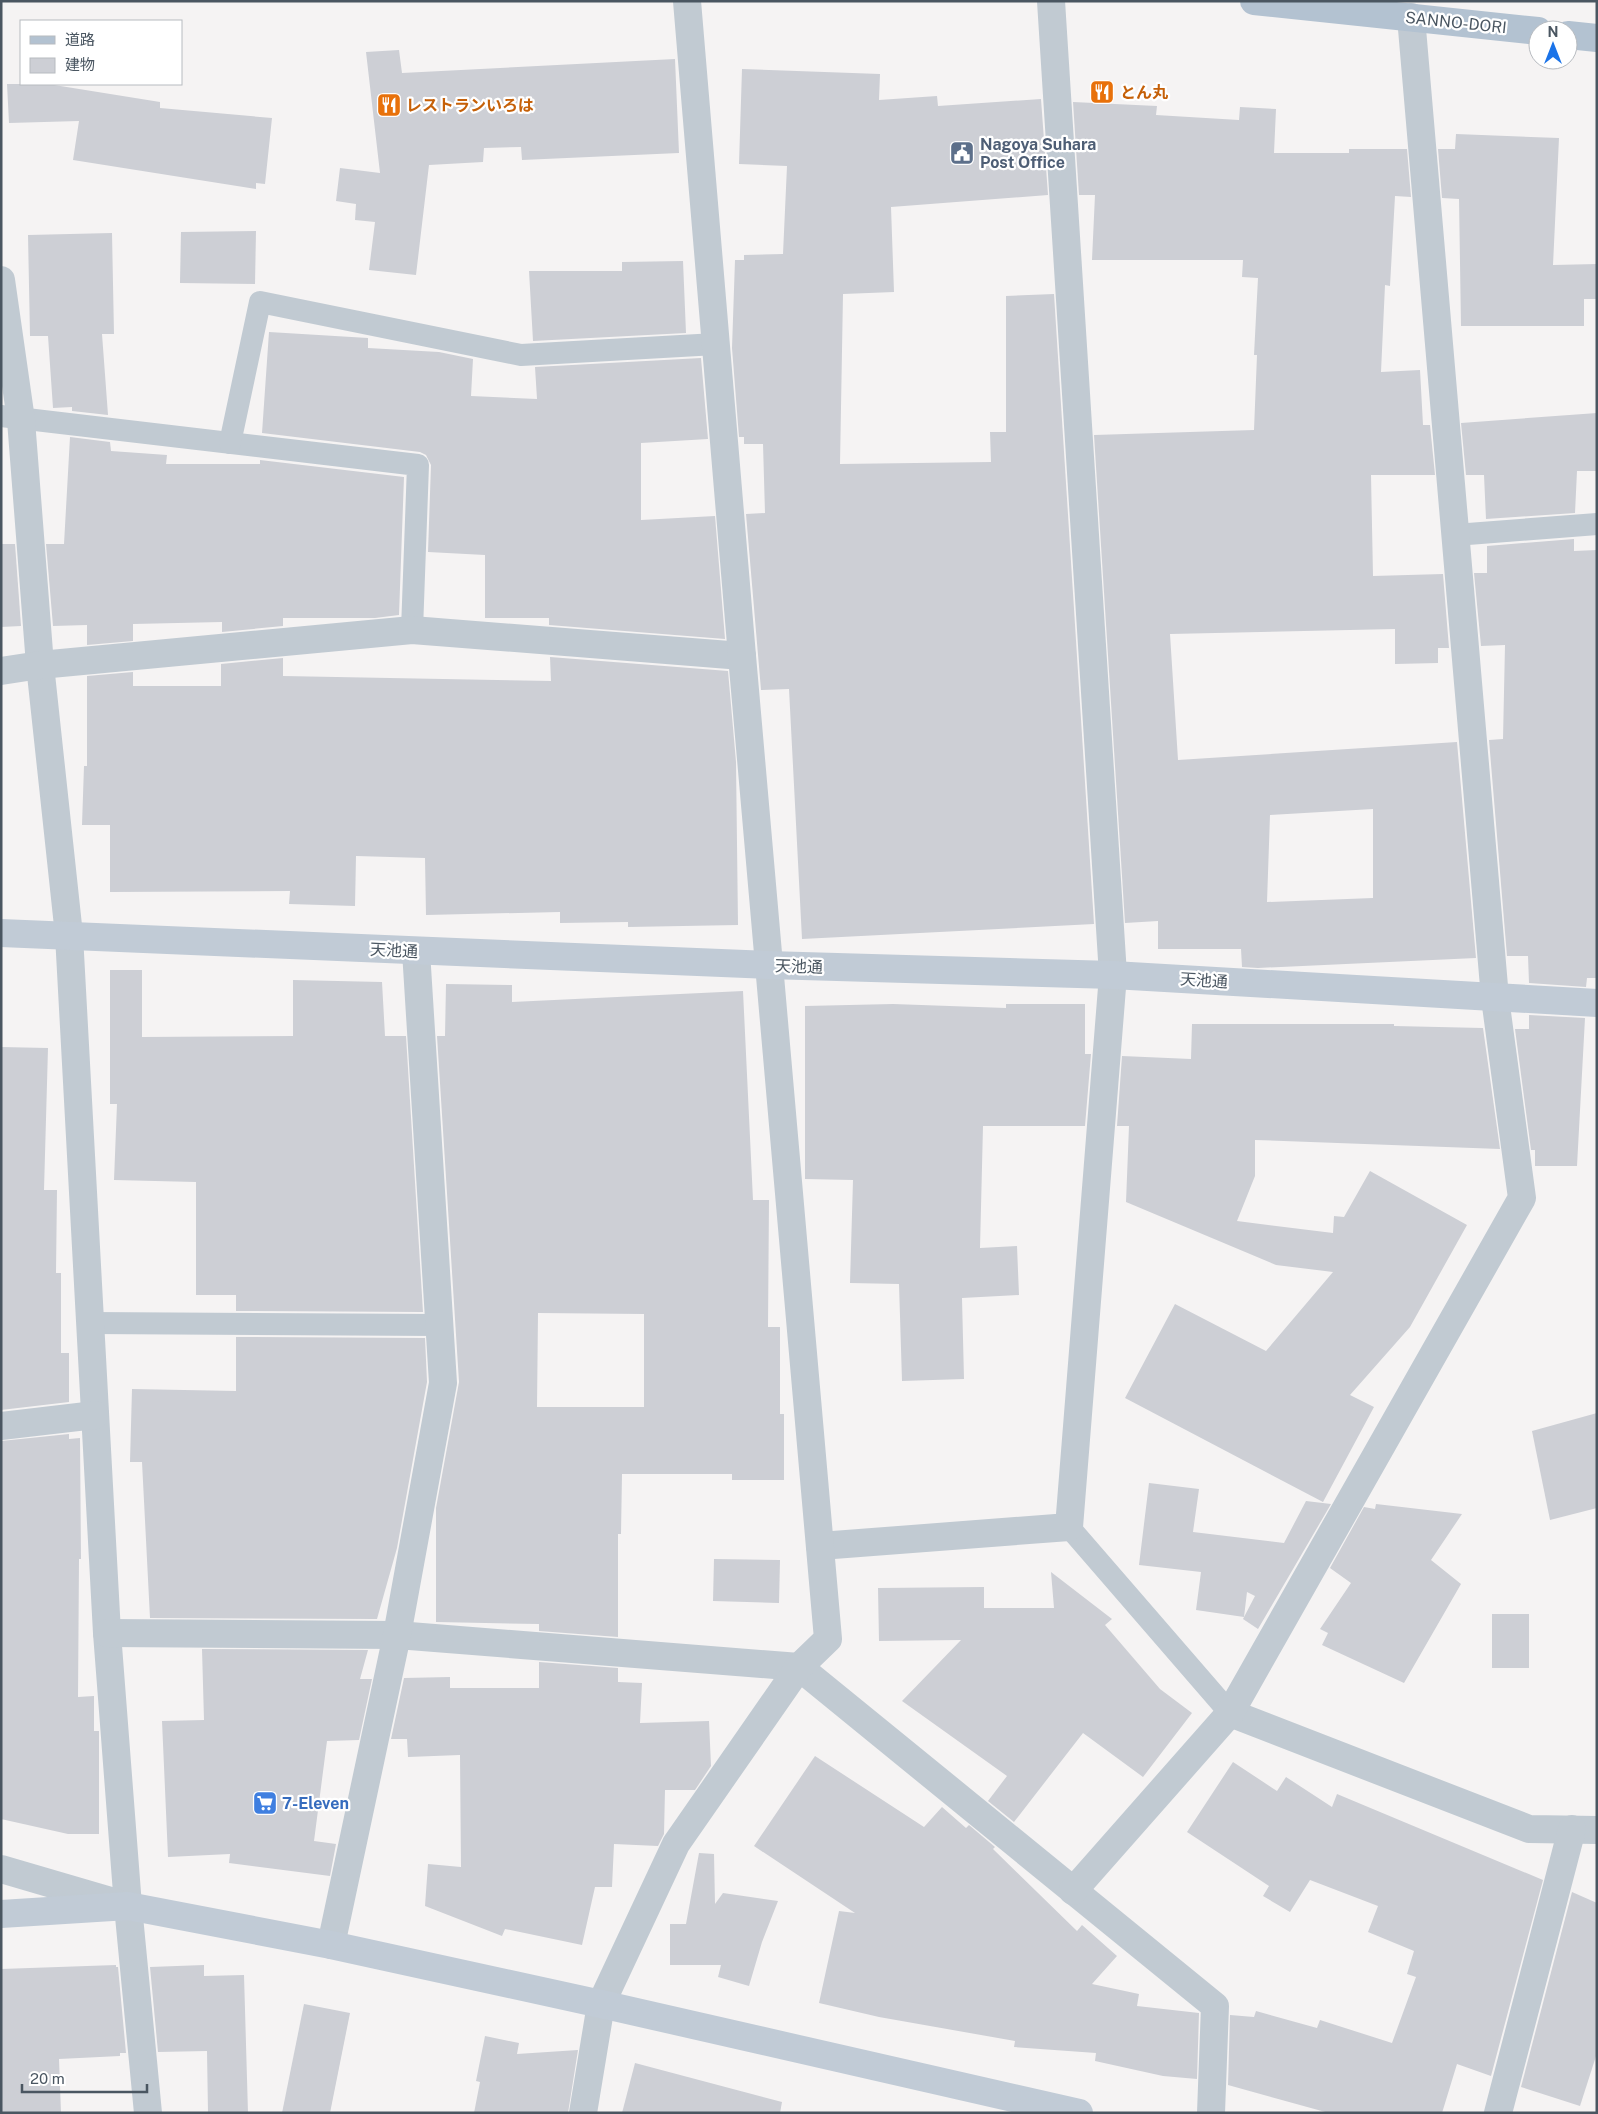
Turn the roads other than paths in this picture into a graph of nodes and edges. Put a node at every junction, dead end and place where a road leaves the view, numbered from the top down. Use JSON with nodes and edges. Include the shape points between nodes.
{"nodes":[{"id":1,"x":687,"y":1,"type":"edge"},
{"id":2,"x":1051,"y":1,"type":"edge"},
{"id":3,"x":1254,"y":1,"type":"edge"},
{"id":4,"x":1411,"y":16,"type":"junction"},
{"id":5,"x":1528,"y":30,"type":"edge"},
{"id":6,"x":1578,"y":36,"type":"edge"},
{"id":7,"x":1597,"y":38,"type":"edge"},
{"id":8,"x":1,"y":280,"type":"edge"},
{"id":9,"x":716,"y":344,"type":"junction"},
{"id":10,"x":11,"y":418,"type":"edge"},
{"id":11,"x":230,"y":443,"type":"junction"},
{"id":12,"x":1597,"y":524,"type":"edge"},
{"id":13,"x":1456,"y":535,"type":"junction"},
{"id":14,"x":412,"y":630,"type":"junction"},
{"id":15,"x":742,"y":656,"type":"junction"},
{"id":16,"x":40,"y":665,"type":"junction"},
{"id":17,"x":1,"y":671,"type":"edge"},
{"id":18,"x":1,"y":933,"type":"edge"},
{"id":19,"x":69,"y":935,"type":"junction"},
{"id":20,"x":416,"y":951,"type":"junction"},
{"id":21,"x":768,"y":965,"type":"junction"},
{"id":22,"x":1113,"y":975,"type":"junction"},
{"id":23,"x":1495,"y":998,"type":"junction"},
{"id":24,"x":1597,"y":1003,"type":"edge"},
{"id":25,"x":90,"y":1323,"type":"junction"},
{"id":26,"x":439,"y":1325,"type":"junction"},
{"id":27,"x":95,"y":1415,"type":"junction"},
{"id":28,"x":1,"y":1426,"type":"edge"},
{"id":29,"x":1069,"y":1527,"type":"junction"},
{"id":30,"x":820,"y":1546,"type":"junction"},
{"id":31,"x":107,"y":1632,"type":"junction"},
{"id":32,"x":397,"y":1635,"type":"junction"},
{"id":33,"x":800,"y":1667,"type":"junction"},
{"id":34,"x":1230,"y":1713,"type":"junction"},
{"id":35,"x":1584,"y":1829,"type":"edge"},
{"id":36,"x":1,"y":1870,"type":"edge"},
{"id":37,"x":1073,"y":1891,"type":"junction"},
{"id":38,"x":128,"y":1906,"type":"junction"},
{"id":39,"x":1,"y":1914,"type":"edge"},
{"id":40,"x":331,"y":1945,"type":"junction"},
{"id":41,"x":601,"y":2004,"type":"junction"},
{"id":42,"x":148,"y":2113,"type":"edge"},
{"id":43,"x":583,"y":2113,"type":"edge"},
{"id":44,"x":1079,"y":2113,"type":"edge"},
{"id":45,"x":1211,"y":2113,"type":"edge"},
{"id":46,"x":1498,"y":2113,"type":"edge"}],
"edges":[{"from":1,"to":9,"type":"street"},
{"from":2,"to":22,"type":"street"},
{"from":3,"to":4,"type":"main road","name":"SANNO-DORI"},
{"from":4,"to":5,"type":"main road","name":"SANNO-DORI"},
{"from":4,"to":13,"type":"street"},
{"from":6,"to":7,"type":"main road"},
{"from":8,"to":10,"type":"street"},
{"from":9,"to":11,"type":"lane","via":[[520,355],[260,302]]},
{"from":9,"to":15,"type":"street"},
{"from":10,"to":11,"type":"lane"},
{"from":10,"to":16,"type":"street"},
{"from":11,"to":14,"type":"lane","via":[[418,464]]},
{"from":12,"to":13,"type":"lane"},
{"from":13,"to":23,"type":"street"},
{"from":14,"to":15,"type":"street"},
{"from":14,"to":16,"type":"street"},
{"from":15,"to":21,"type":"street"},
{"from":16,"to":17,"type":"street"},
{"from":16,"to":19,"type":"street"},
{"from":18,"to":19,"type":"street","name":"天池通"},
{"from":19,"to":20,"type":"street","name":"天池通"},
{"from":19,"to":25,"type":"street"},
{"from":20,"to":21,"type":"street","name":"天池通"},
{"from":20,"to":26,"type":"street"},
{"from":21,"to":22,"type":"street","name":"天池通"},
{"from":21,"to":30,"type":"street"},
{"from":22,"to":23,"type":"street","name":"天池通"},
{"from":22,"to":29,"type":"street"},
{"from":23,"to":24,"type":"street","name":"天池通"},
{"from":23,"to":34,"type":"street","via":[[1522,1198]]},
{"from":25,"to":26,"type":"lane"},
{"from":25,"to":27,"type":"street"},
{"from":26,"to":32,"type":"street","via":[[443,1383]]},
{"from":27,"to":28,"type":"street"},
{"from":27,"to":31,"type":"street"},
{"from":29,"to":30,"type":"street"},
{"from":29,"to":34,"type":"lane"},
{"from":30,"to":33,"type":"street","via":[[828,1639]]},
{"from":31,"to":32,"type":"street"},
{"from":31,"to":38,"type":"street"},
{"from":32,"to":33,"type":"street"},
{"from":32,"to":40,"type":"street"},
{"from":33,"to":37,"type":"street"},
{"from":33,"to":41,"type":"street","via":[[676,1844]]},
{"from":34,"to":35,"type":"street","via":[[1529,1828]]},
{"from":34,"to":37,"type":"street"},
{"from":35,"to":46,"type":"street"},
{"from":36,"to":38,"type":"street"},
{"from":37,"to":45,"type":"street","via":[[1214,2006]]},
{"from":38,"to":39,"type":"street"},
{"from":38,"to":40,"type":"street"},
{"from":38,"to":42,"type":"street"},
{"from":40,"to":41,"type":"street"},
{"from":41,"to":43,"type":"street"},
{"from":41,"to":44,"type":"street"}]}
